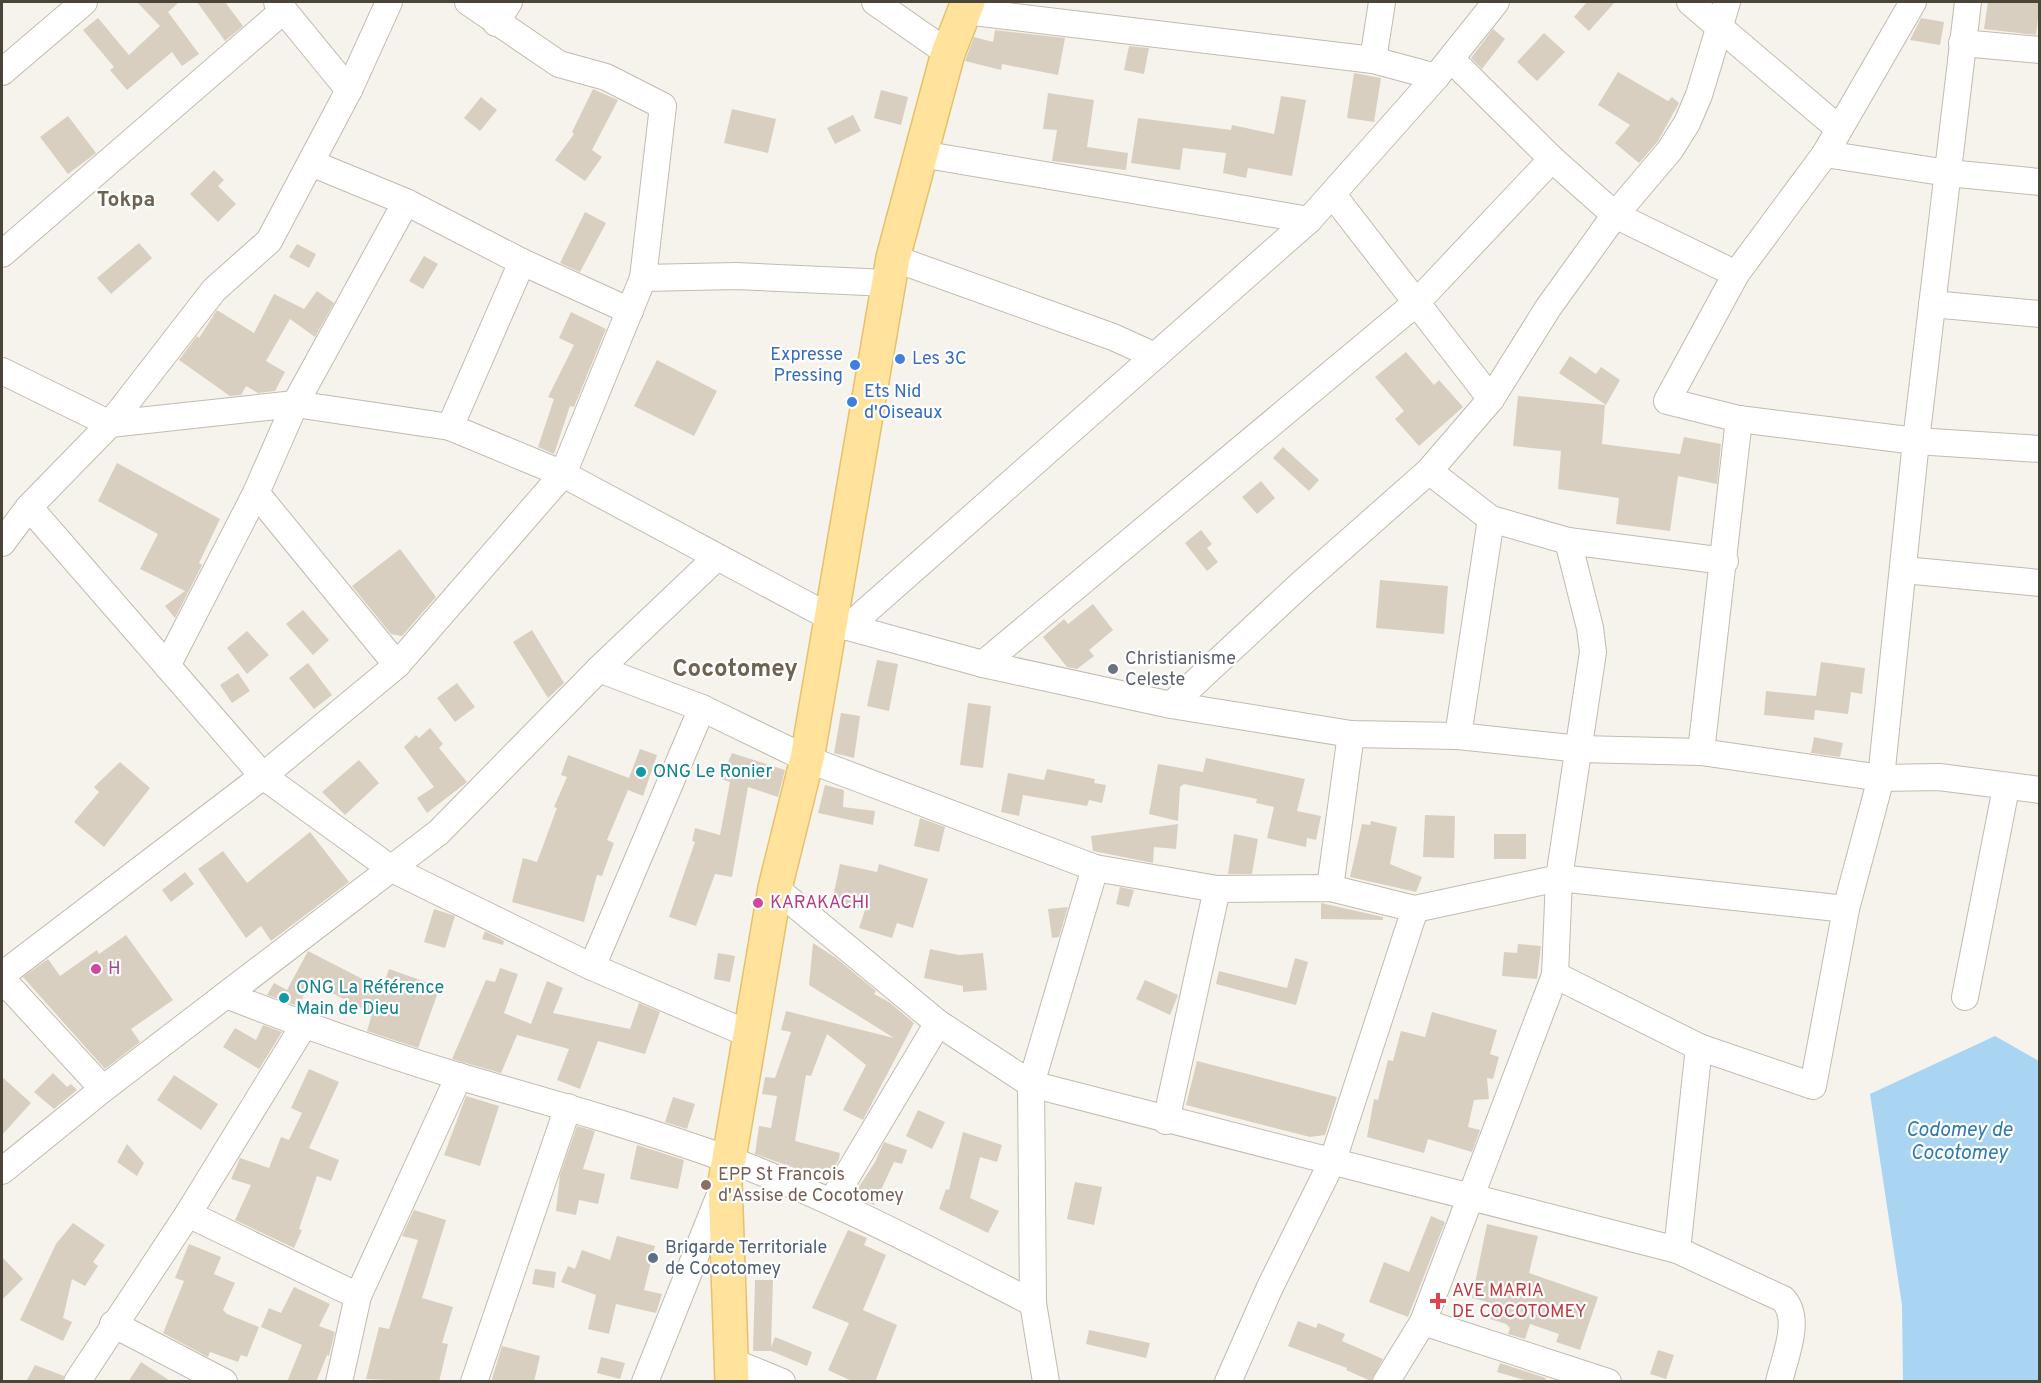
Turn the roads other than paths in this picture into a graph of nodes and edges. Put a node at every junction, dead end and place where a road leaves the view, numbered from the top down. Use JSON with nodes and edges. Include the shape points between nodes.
{"nodes":[{"id":1,"x":84,"y":2,"type":"edge"},
{"id":2,"x":388,"y":2,"type":"edge"},
{"id":3,"x":468,"y":2,"type":"edge"},
{"id":4,"x":509,"y":2,"type":"edge"},
{"id":5,"x":875,"y":2,"type":"edge"},
{"id":6,"x":1382,"y":2,"type":"edge"},
{"id":7,"x":1496,"y":2,"type":"edge"},
{"id":8,"x":1690,"y":2,"type":"edge"},
{"id":9,"x":1727,"y":2,"type":"edge"},
{"id":10,"x":1913,"y":2,"type":"edge"},
{"id":11,"x":1968,"y":2,"type":"edge"},
{"id":12,"x":280,"y":6,"type":"edge"},
{"id":13,"x":967,"y":6,"type":"edge"},
{"id":14,"x":496,"y":23,"type":"junction"},
{"id":15,"x":1719,"y":28,"type":"junction"},
{"id":16,"x":1962,"y":43,"type":"junction"},
{"id":17,"x":2040,"y":50,"type":"edge"},
{"id":18,"x":948,"y":53,"type":"junction"},
{"id":19,"x":1373,"y":60,"type":"junction"},
{"id":20,"x":1444,"y":68,"type":"junction"},
{"id":21,"x":2,"y":72,"type":"edge"},
{"id":22,"x":350,"y":90,"type":"junction"},
{"id":23,"x":1838,"y":128,"type":"junction"},
{"id":24,"x":921,"y":154,"type":"junction"},
{"id":25,"x":1825,"y":154,"type":"junction"},
{"id":26,"x":1552,"y":159,"type":"junction"},
{"id":27,"x":311,"y":163,"type":"junction"},
{"id":28,"x":1948,"y":173,"type":"junction"},
{"id":29,"x":2040,"y":182,"type":"edge"},
{"id":30,"x":1333,"y":195,"type":"junction"},
{"id":31,"x":406,"y":202,"type":"junction"},
{"id":32,"x":1616,"y":215,"type":"junction"},
{"id":33,"x":1310,"y":220,"type":"junction"},
{"id":34,"x":2,"y":254,"type":"edge"},
{"id":35,"x":522,"y":262,"type":"junction"},
{"id":36,"x":891,"y":270,"type":"junction"},
{"id":37,"x":1736,"y":274,"type":"junction"},
{"id":38,"x":643,"y":278,"type":"junction"},
{"id":39,"x":1416,"y":303,"type":"junction"},
{"id":40,"x":1932,"y":304,"type":"junction"},
{"id":41,"x":630,"y":311,"type":"junction"},
{"id":42,"x":2040,"y":314,"type":"edge"},
{"id":43,"x":1155,"y":356,"type":"junction"},
{"id":44,"x":2,"y":371,"type":"edge"},
{"id":45,"x":1491,"y":399,"type":"junction"},
{"id":46,"x":295,"y":404,"type":"junction"},
{"id":47,"x":1739,"y":419,"type":"junction"},
{"id":48,"x":110,"y":424,"type":"junction"},
{"id":49,"x":450,"y":427,"type":"junction"},
{"id":50,"x":1916,"y":441,"type":"junction"},
{"id":51,"x":2040,"y":449,"type":"edge"},
{"id":52,"x":1429,"y":471,"type":"junction"},
{"id":53,"x":563,"y":474,"type":"junction"},
{"id":54,"x":256,"y":493,"type":"junction"},
{"id":55,"x":17,"y":512,"type":"edge"},
{"id":56,"x":1491,"y":519,"type":"junction"},
{"id":57,"x":1568,"y":541,"type":"junction"},
{"id":58,"x":2,"y":543,"type":"edge"},
{"id":59,"x":716,"y":558,"type":"junction"},
{"id":60,"x":1725,"y":561,"type":"junction"},
{"id":61,"x":1904,"y":570,"type":"junction"},
{"id":62,"x":2040,"y":583,"type":"edge"},
{"id":63,"x":840,"y":623,"type":"junction"},
{"id":64,"x":983,"y":664,"type":"junction"},
{"id":65,"x":397,"y":665,"type":"junction"},
{"id":66,"x":167,"y":666,"type":"junction"},
{"id":67,"x":599,"y":669,"type":"junction"},
{"id":68,"x":1171,"y":705,"type":"junction"},
{"id":69,"x":702,"y":708,"type":"junction"},
{"id":70,"x":1351,"y":734,"type":"junction"},
{"id":71,"x":1458,"y":736,"type":"junction"},
{"id":72,"x":1580,"y":750,"type":"junction"},
{"id":73,"x":1701,"y":752,"type":"junction"},
{"id":74,"x":807,"y":759,"type":"junction"},
{"id":75,"x":263,"y":776,"type":"junction"},
{"id":76,"x":1881,"y":778,"type":"junction"},
{"id":77,"x":2006,"y":788,"type":"junction"},
{"id":78,"x":2040,"y":790,"type":"edge"},
{"id":79,"x":390,"y":868,"type":"junction"},
{"id":80,"x":1095,"y":868,"type":"junction"},
{"id":81,"x":1559,"y":878,"type":"junction"},
{"id":82,"x":775,"y":888,"type":"junction"},
{"id":83,"x":1330,"y":888,"type":"junction"},
{"id":84,"x":1217,"y":889,"type":"junction"},
{"id":85,"x":1415,"y":909,"type":"junction"},
{"id":86,"x":1846,"y":909,"type":"junction"},
{"id":87,"x":592,"y":967,"type":"junction"},
{"id":88,"x":1555,"y":975,"type":"junction"},
{"id":89,"x":2,"y":977,"type":"edge"},
{"id":90,"x":225,"y":995,"type":"junction"},
{"id":91,"x":1965,"y":997,"type":"dead end"},
{"id":92,"x":938,"y":1023,"type":"junction"},
{"id":93,"x":304,"y":1025,"type":"junction"},
{"id":94,"x":751,"y":1035,"type":"junction"},
{"id":95,"x":1699,"y":1047,"type":"junction"},
{"id":96,"x":459,"y":1076,"type":"junction"},
{"id":97,"x":1032,"y":1084,"type":"junction"},
{"id":98,"x":103,"y":1089,"type":"junction"},
{"id":99,"x":568,"y":1107,"type":"junction"},
{"id":100,"x":1166,"y":1121,"type":"junction"},
{"id":101,"x":1333,"y":1160,"type":"junction"},
{"id":102,"x":2,"y":1171,"type":"edge"},
{"id":103,"x":727,"y":1171,"type":"junction"},
{"id":104,"x":1472,"y":1198,"type":"junction"},
{"id":105,"x":832,"y":1201,"type":"junction"},
{"id":106,"x":188,"y":1214,"type":"junction"},
{"id":107,"x":1677,"y":1250,"type":"junction"},
{"id":108,"x":358,"y":1296,"type":"junction"},
{"id":109,"x":1033,"y":1303,"type":"junction"},
{"id":110,"x":1424,"y":1322,"type":"junction"},
{"id":111,"x":113,"y":1324,"type":"junction"},
{"id":112,"x":732,"y":1371,"type":"edge"},
{"id":113,"x":200,"y":1376,"type":"edge"},
{"id":114,"x":77,"y":1382,"type":"edge"},
{"id":115,"x":224,"y":1382,"type":"edge"},
{"id":116,"x":339,"y":1382,"type":"edge"},
{"id":117,"x":474,"y":1382,"type":"edge"},
{"id":118,"x":645,"y":1382,"type":"edge"},
{"id":119,"x":782,"y":1382,"type":"edge"},
{"id":120,"x":1046,"y":1382,"type":"edge"},
{"id":121,"x":1228,"y":1382,"type":"edge"},
{"id":122,"x":1386,"y":1382,"type":"edge"},
{"id":123,"x":1608,"y":1382,"type":"edge"},
{"id":124,"x":1779,"y":1382,"type":"edge"}],
"edges":[{"from":1,"to":21,"type":"street"},
{"from":2,"to":22,"type":"street"},
{"from":3,"to":14,"type":"street"},
{"from":4,"to":14,"type":"street"},
{"from":5,"to":18,"type":"street"},
{"from":6,"to":19,"type":"street"},
{"from":7,"to":20,"type":"street"},
{"from":8,"to":15,"type":"street"},
{"from":9,"to":15,"type":"street"},
{"from":10,"to":23,"type":"street"},
{"from":11,"to":16,"type":"street"},
{"from":12,"to":22,"type":"street"},
{"from":12,"to":34,"type":"street"},
{"from":13,"to":18,"type":"main road"},
{"from":13,"to":19,"type":"street"},
{"from":14,"to":38,"type":"street","via":[[559,64],[606,77],[663,106]]},
{"from":15,"to":23,"type":"street"},
{"from":15,"to":32,"type":"street","via":[[1687,123],[1670,150]]},
{"from":16,"to":17,"type":"street"},
{"from":16,"to":28,"type":"street"},
{"from":18,"to":24,"type":"main road"},
{"from":19,"to":20,"type":"street"},
{"from":20,"to":26,"type":"street"},
{"from":20,"to":30,"type":"street"},
{"from":22,"to":27,"type":"street"},
{"from":23,"to":25,"type":"street"},
{"from":24,"to":33,"type":"street"},
{"from":24,"to":36,"type":"main road"},
{"from":25,"to":28,"type":"street"},
{"from":25,"to":37,"type":"street"},
{"from":26,"to":32,"type":"street"},
{"from":26,"to":39,"type":"street"},
{"from":27,"to":31,"type":"street"},
{"from":27,"to":48,"type":"street","via":[[269,241],[214,290]]},
{"from":28,"to":29,"type":"street"},
{"from":28,"to":40,"type":"street"},
{"from":30,"to":33,"type":"street"},
{"from":30,"to":39,"type":"street"},
{"from":31,"to":35,"type":"street"},
{"from":31,"to":46,"type":"street"},
{"from":32,"to":37,"type":"street"},
{"from":32,"to":45,"type":"street","via":[[1548,308]]},
{"from":33,"to":43,"type":"street"},
{"from":35,"to":41,"type":"street"},
{"from":35,"to":49,"type":"street"},
{"from":36,"to":38,"type":"street"},
{"from":36,"to":43,"type":"street","via":[[1113,337]]},
{"from":36,"to":63,"type":"main road"},
{"from":37,"to":47,"type":"street","via":[[1667,401]]},
{"from":38,"to":41,"type":"street"},
{"from":39,"to":45,"type":"street"},
{"from":39,"to":64,"type":"street"},
{"from":40,"to":42,"type":"street"},
{"from":40,"to":50,"type":"street"},
{"from":41,"to":53,"type":"street"},
{"from":43,"to":63,"type":"street"},
{"from":44,"to":48,"type":"street"},
{"from":45,"to":52,"type":"street"},
{"from":46,"to":48,"type":"street"},
{"from":46,"to":49,"type":"street"},
{"from":46,"to":54,"type":"street"},
{"from":47,"to":50,"type":"street"},
{"from":47,"to":60,"type":"street"},
{"from":48,"to":55,"type":"street"},
{"from":49,"to":53,"type":"street"},
{"from":50,"to":51,"type":"street"},
{"from":50,"to":61,"type":"street"},
{"from":52,"to":56,"type":"street"},
{"from":52,"to":68,"type":"street"},
{"from":53,"to":59,"type":"street"},
{"from":53,"to":65,"type":"street"},
{"from":54,"to":65,"type":"street"},
{"from":54,"to":66,"type":"street"},
{"from":55,"to":58,"type":"street"},
{"from":55,"to":66,"type":"street"},
{"from":56,"to":57,"type":"street"},
{"from":56,"to":71,"type":"street"},
{"from":57,"to":60,"type":"street"},
{"from":57,"to":72,"type":"street","via":[[1593,652]]},
{"from":59,"to":63,"type":"street"},
{"from":59,"to":67,"type":"street"},
{"from":60,"to":73,"type":"street"},
{"from":61,"to":62,"type":"street"},
{"from":61,"to":76,"type":"street"},
{"from":63,"to":64,"type":"street"},
{"from":63,"to":74,"type":"main road"},
{"from":64,"to":68,"type":"street"},
{"from":65,"to":75,"type":"street"},
{"from":66,"to":75,"type":"street"},
{"from":67,"to":69,"type":"street"},
{"from":67,"to":79,"type":"street","via":[[439,832]]},
{"from":68,"to":70,"type":"street"},
{"from":69,"to":74,"type":"street"},
{"from":69,"to":87,"type":"street"},
{"from":70,"to":71,"type":"street"},
{"from":70,"to":83,"type":"street"},
{"from":71,"to":72,"type":"street"},
{"from":72,"to":73,"type":"street"},
{"from":72,"to":81,"type":"street"},
{"from":73,"to":76,"type":"street"},
{"from":74,"to":80,"type":"street"},
{"from":74,"to":82,"type":"main road"},
{"from":75,"to":79,"type":"street"},
{"from":75,"to":89,"type":"street"},
{"from":76,"to":77,"type":"street","via":[[1938,777]]},
{"from":76,"to":86,"type":"street"},
{"from":77,"to":78,"type":"street"},
{"from":77,"to":91,"type":"street"},
{"from":79,"to":87,"type":"street"},
{"from":79,"to":90,"type":"street"},
{"from":80,"to":84,"type":"street"},
{"from":80,"to":97,"type":"street"},
{"from":81,"to":85,"type":"street"},
{"from":81,"to":86,"type":"street"},
{"from":81,"to":88,"type":"street"},
{"from":82,"to":92,"type":"street"},
{"from":82,"to":94,"type":"main road"},
{"from":83,"to":84,"type":"street"},
{"from":83,"to":85,"type":"street"},
{"from":84,"to":100,"type":"street"},
{"from":85,"to":101,"type":"street"},
{"from":86,"to":95,"type":"street","via":[[1813,1086]]},
{"from":87,"to":94,"type":"street"},
{"from":88,"to":95,"type":"street"},
{"from":88,"to":104,"type":"street"},
{"from":89,"to":98,"type":"street"},
{"from":90,"to":93,"type":"street"},
{"from":90,"to":98,"type":"street"},
{"from":92,"to":97,"type":"street"},
{"from":92,"to":105,"type":"street"},
{"from":93,"to":96,"type":"street"},
{"from":93,"to":106,"type":"street"},
{"from":94,"to":103,"type":"main road"},
{"from":95,"to":107,"type":"street"},
{"from":96,"to":99,"type":"street"},
{"from":96,"to":108,"type":"street"},
{"from":97,"to":100,"type":"street"},
{"from":97,"to":109,"type":"street"},
{"from":98,"to":102,"type":"street"},
{"from":99,"to":103,"type":"street"},
{"from":99,"to":117,"type":"street"},
{"from":100,"to":101,"type":"street"},
{"from":101,"to":104,"type":"street"},
{"from":101,"to":121,"type":"street"},
{"from":103,"to":105,"type":"street"},
{"from":103,"to":112,"type":"main road"},
{"from":103,"to":118,"type":"street"},
{"from":104,"to":107,"type":"street"},
{"from":104,"to":110,"type":"street"},
{"from":105,"to":109,"type":"street"},
{"from":106,"to":108,"type":"street"},
{"from":106,"to":111,"type":"street"},
{"from":107,"to":124,"type":"street","via":[[1783,1299],[1791,1308],[1793,1322]]},
{"from":108,"to":116,"type":"street"},
{"from":109,"to":120,"type":"street"},
{"from":110,"to":122,"type":"street"},
{"from":110,"to":123,"type":"street"},
{"from":111,"to":113,"type":"street"},
{"from":111,"to":114,"type":"street"},
{"from":112,"to":119,"type":"street"},
{"from":113,"to":115,"type":"street"}]}
